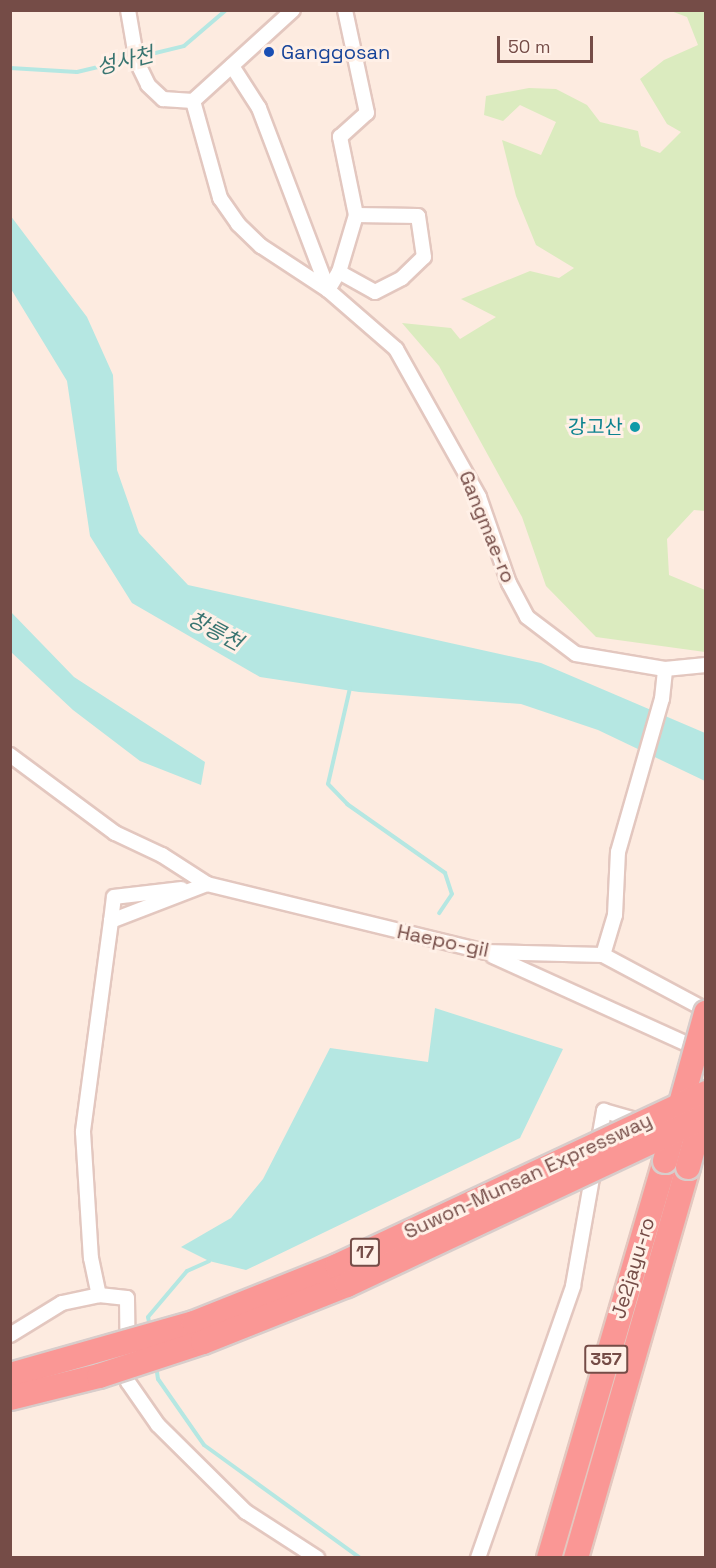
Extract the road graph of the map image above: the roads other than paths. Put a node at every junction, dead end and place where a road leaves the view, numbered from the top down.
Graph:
1 (293, 10) edge
2 (345, 10) edge
3 (129, 13) edge
4 (232, 66) junction
5 (193, 101) junction
6 (356, 215) junction
7 (339, 272) junction
8 (328, 290) junction
9 (705, 665) edge
10 (665, 669) junction
11 (10, 755) edge
12 (207, 884) junction
13 (111, 921) junction
14 (485, 952) junction
15 (603, 956) junction
16 (705, 1011) edge
17 (705, 1053) edge
18 (705, 1093) edge
19 (705, 1104) edge
20 (705, 1116) edge
21 (705, 1142) edge
22 (676, 1164) junction
23 (99, 1295) junction
24 (10, 1335) edge
25 (10, 1375) edge
26 (10, 1398) edge
27 (317, 1557) edge
28 (478, 1557) edge
29 (549, 1557) edge
30 (576, 1557) edge

1 - 4 street
2 - 6 street
3 - 5 street
4 - 5 street
4 - 8 street, Gangmae-ro
5 - 8 street, Gangmae-ro
6 - 7 street
6 - 7 street
7 - 8 street
8 - 10 street, Gangmae-ro
9 - 10 street, Gangmae-ro
10 - 15 street
11 - 12 street
12 - 13 street
12 - 13 street
12 - 14 street, Haepo-gil
13 - 23 street
14 - 15 street, Haepo-gil
14 - 17 street
15 - 16 street, Haepo-gil
16 - 22 highway, Je2jayu-ro / 357, bridge
18 - 25 highway, Suwon-Munsan Expressway / 17, bridge
19 - 22 highway, Je2jayu-ro / 357, bridge
20 - 26 highway, Suwon-Munsan Expressway / 17, bridge
21 - 28 street
22 - 29 highway, Je2jayu-ro / 357
22 - 30 highway, Je2jayu-ro / 357
23 - 24 street
23 - 27 street

